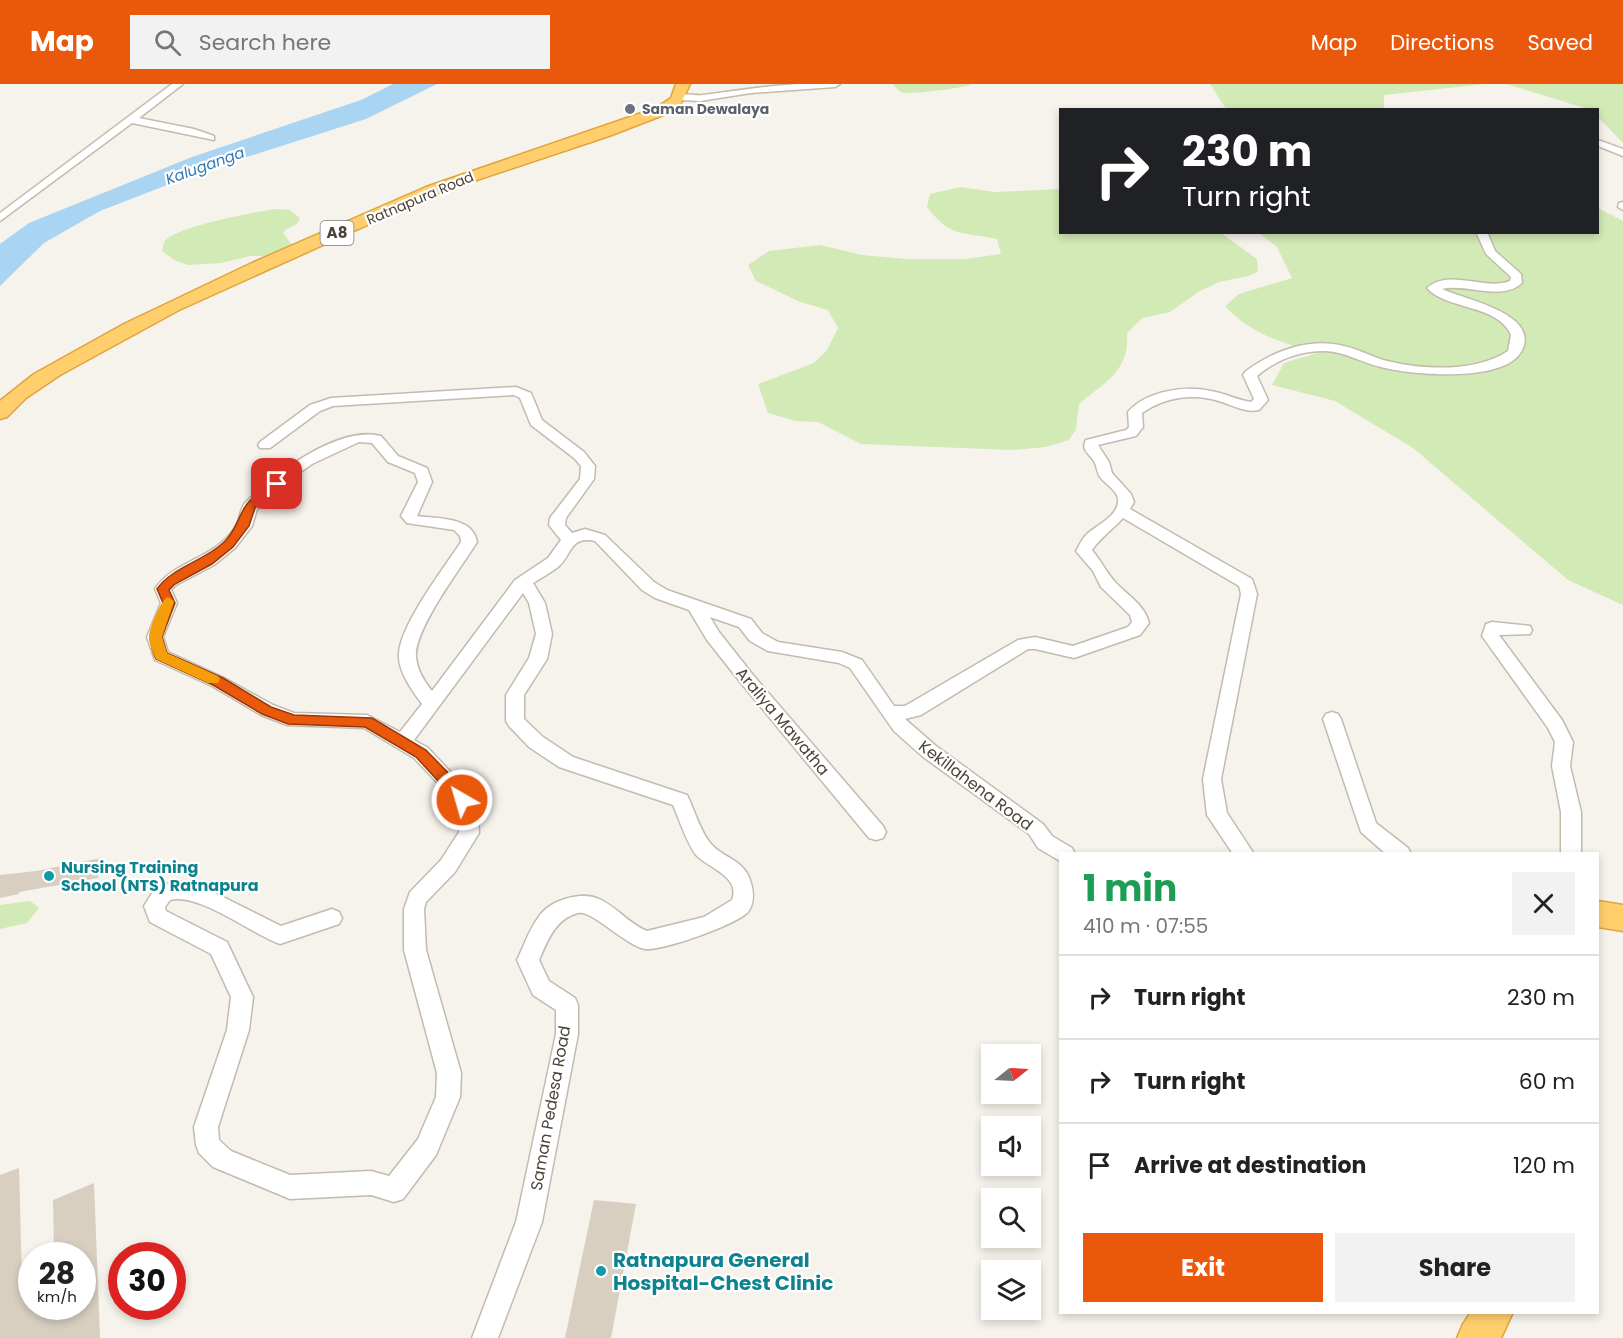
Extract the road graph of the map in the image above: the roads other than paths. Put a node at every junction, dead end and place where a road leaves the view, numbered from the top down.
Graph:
1 (178, 84) edge
2 (836, 84) edge
3 (682, 91) edge
4 (127, 120) junction
5 (212, 138) dead end
6 (1599, 143) edge
7 (1623, 153) edge
8 (0, 218) edge
9 (1482, 234) edge
10 (0, 413) edge
11 (265, 445) dead end
12 (1122, 511) junction
13 (569, 540) junction
14 (524, 582) junction
15 (696, 607) junction
16 (1524, 630) dead end
17 (432, 704) junction
18 (889, 712) junction
19 (1332, 719) dead end
20 (403, 742) junction
21 (876, 832) dead end
22 (1062, 852) edge
23 (1243, 852) edge
24 (1399, 852) edge
25 (1571, 852) edge
26 (1599, 914) edge
27 (332, 918) dead end
28 (1623, 918) edge
29 (1492, 1314) edge
30 (485, 1338) edge
31 (1477, 1338) edge

1 - 4 street
2 - 3 street
3 - 10 highway, Ratnapura Road / A8
4 - 5 street
4 - 8 street
6 - 7 street
9 - 12 street
11 - 13 street
12 - 18 street
12 - 23 street
13 - 14 street
13 - 15 street
14 - 17 street
14 - 30 street, Saman Pedesa Road
15 - 18 street
15 - 21 street, Araliya Mawatha
16 - 25 street
17 - 20 street
17 - 20 street
18 - 22 street, Kekillahena Road
19 - 24 street
20 - 27 street
26 - 28 highway
29 - 31 highway

